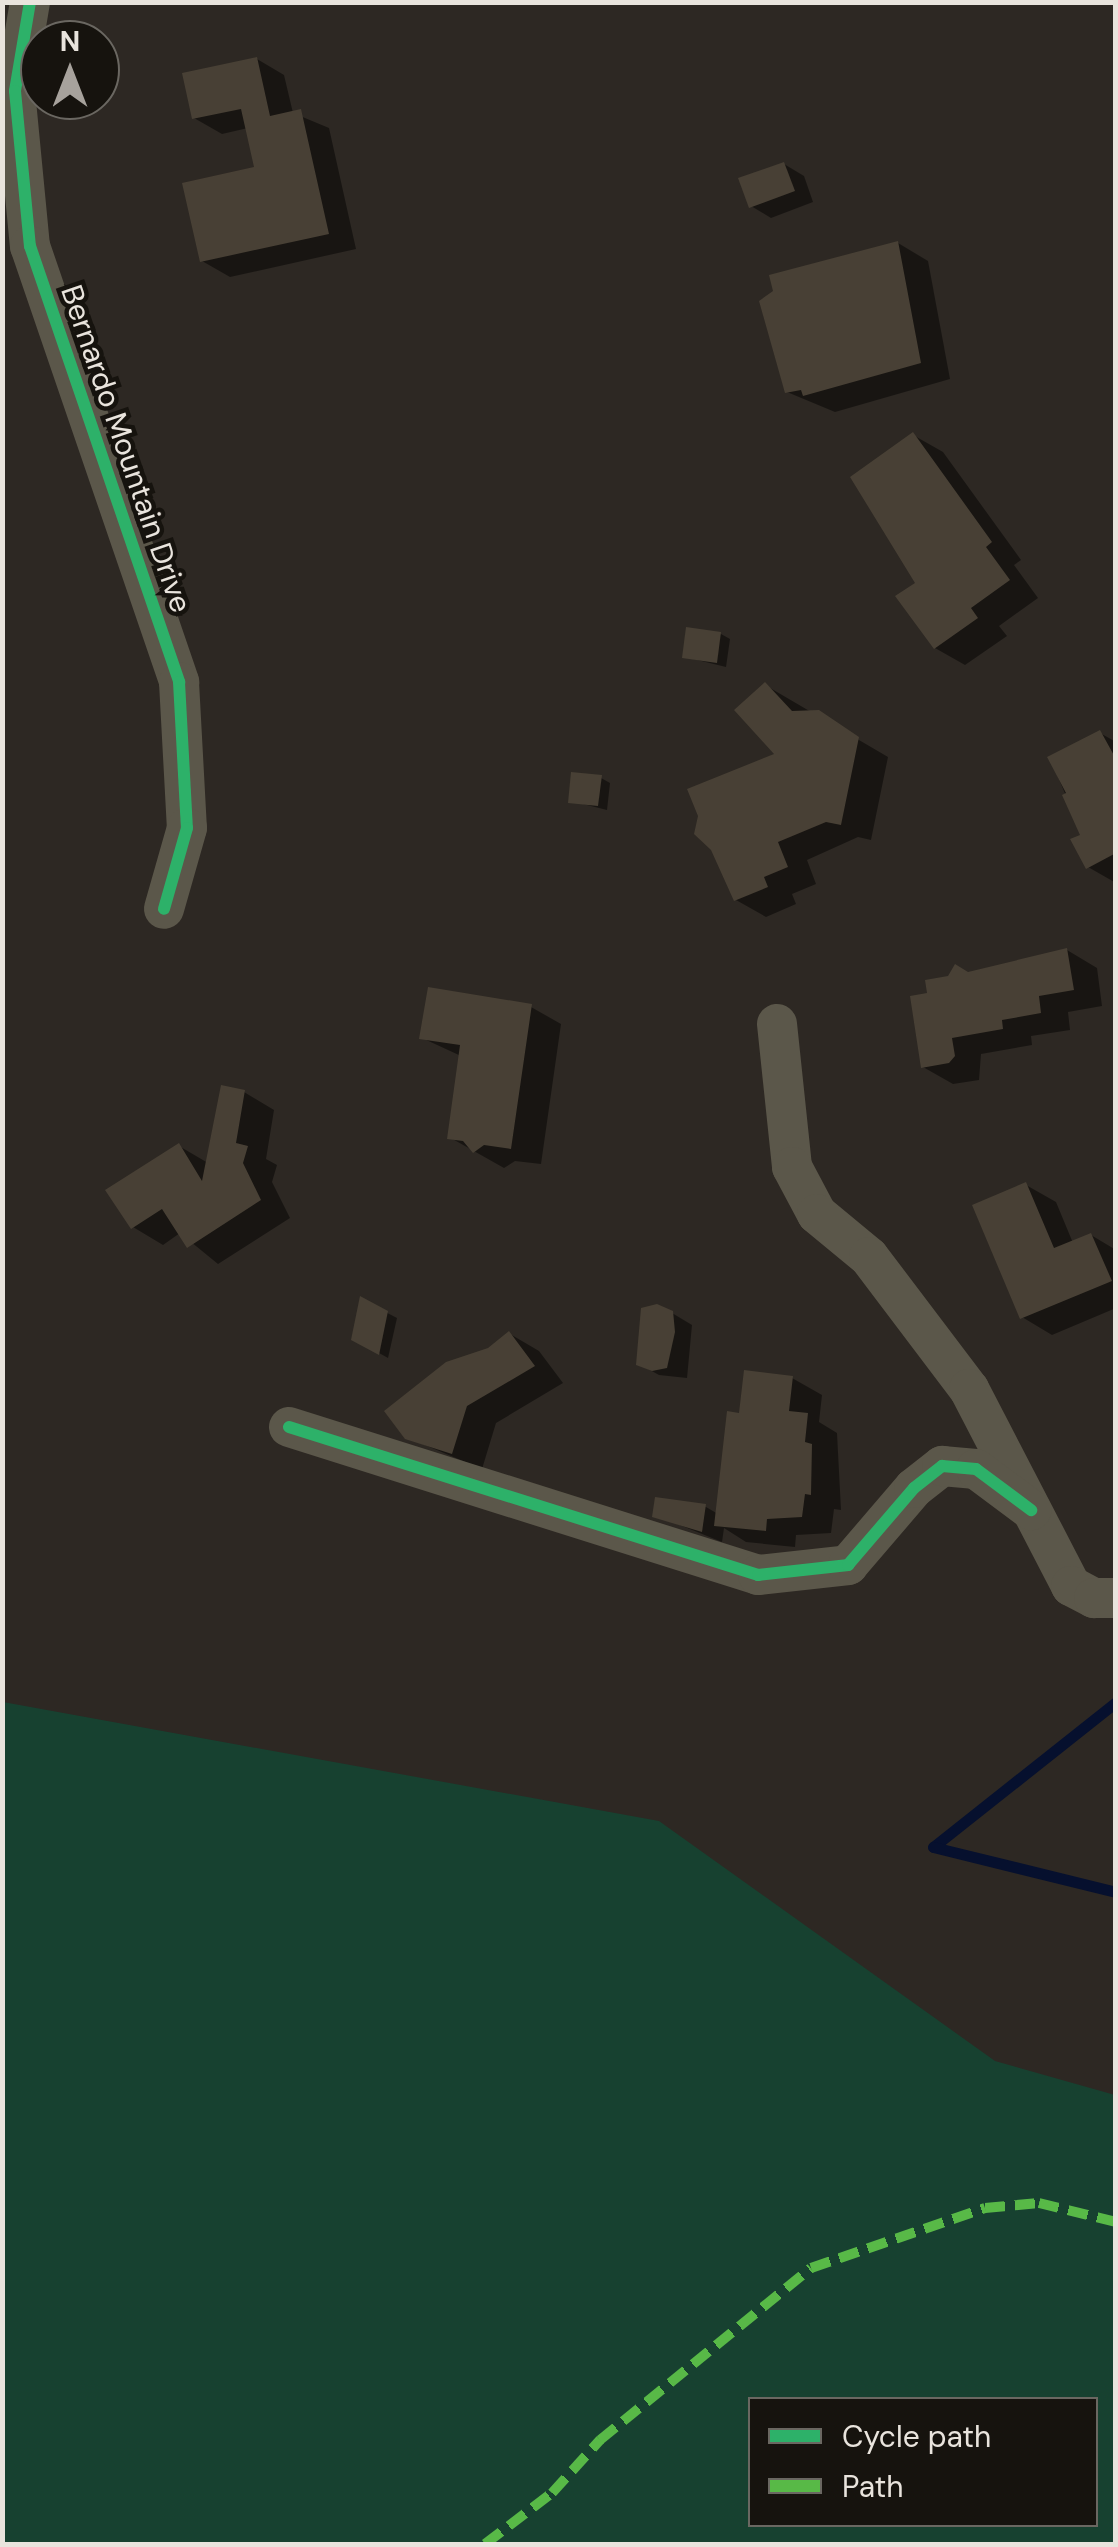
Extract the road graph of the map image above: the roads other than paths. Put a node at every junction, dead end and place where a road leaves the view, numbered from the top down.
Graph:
1 (30, 2) edge
2 (164, 909) dead end
3 (777, 1024) dead end
4 (288, 1427) dead end
5 (1032, 1510) junction
6 (1116, 1598) edge

1 - 2 street, Bernardo Mountain Drive
3 - 5 street
4 - 5 street
5 - 6 street

